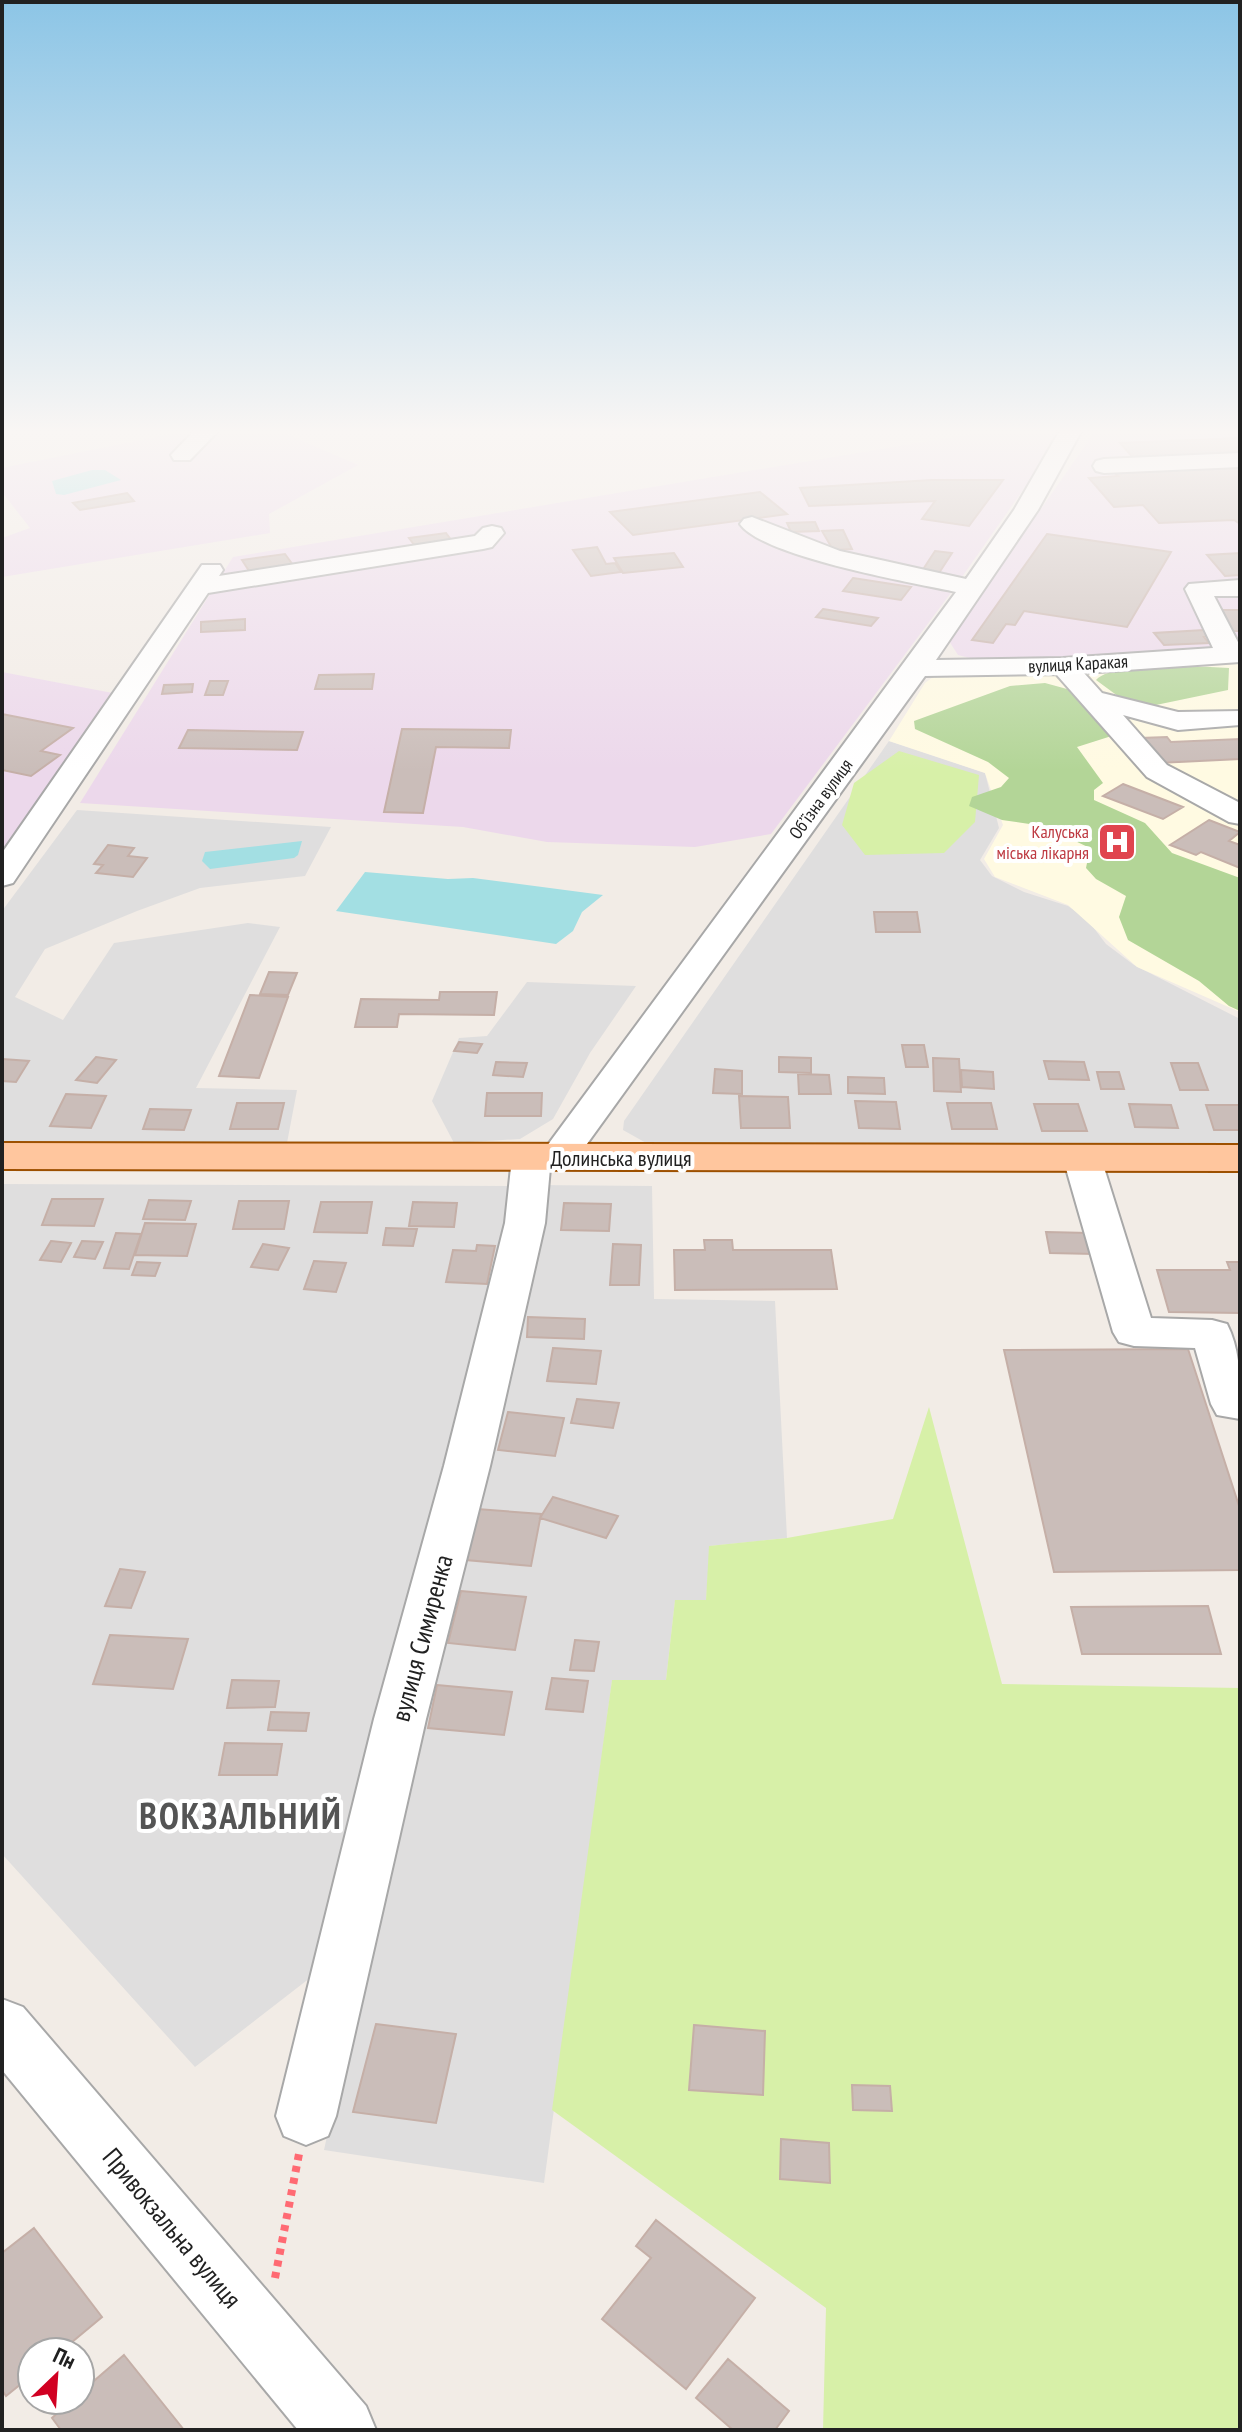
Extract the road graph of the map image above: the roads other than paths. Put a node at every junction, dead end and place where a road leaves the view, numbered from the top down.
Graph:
1 (472, 543) edge
2 (791, 543) edge
3 (1003, 543) edge
4 (972, 588) junction
5 (1240, 588) edge
6 (1235, 654) edge
7 (1063, 666) junction
8 (917, 668) junction
9 (1097, 700) junction
10 (1235, 718) dead end
11 (1240, 815) edge
12 (2, 876) edge
13 (2, 1156) edge
14 (544, 1158) junction
15 (1082, 1158) junction
16 (1240, 1158) edge
17 (1240, 1404) edge
18 (2, 2026) edge
19 (306, 2116) road end
20 (342, 2430) edge

1 - 12 street
2 - 4 street
3 - 4 street, Обʼїзна вулиця
4 - 8 street, Обʼїзна вулиця
5 - 6 street
6 - 7 street, вулиця Каракая
7 - 8 street, вулиця Каракая
7 - 9 street
8 - 14 street, Обʼїзна вулиця
9 - 10 street
9 - 11 street
13 - 14 main road, Долинська вулиця
14 - 15 main road, Долинська вулиця
14 - 19 street, вулиця Симиренка
15 - 16 main road, Долинська вулиця
15 - 17 street
18 - 20 street, Привокзальна вулиця

